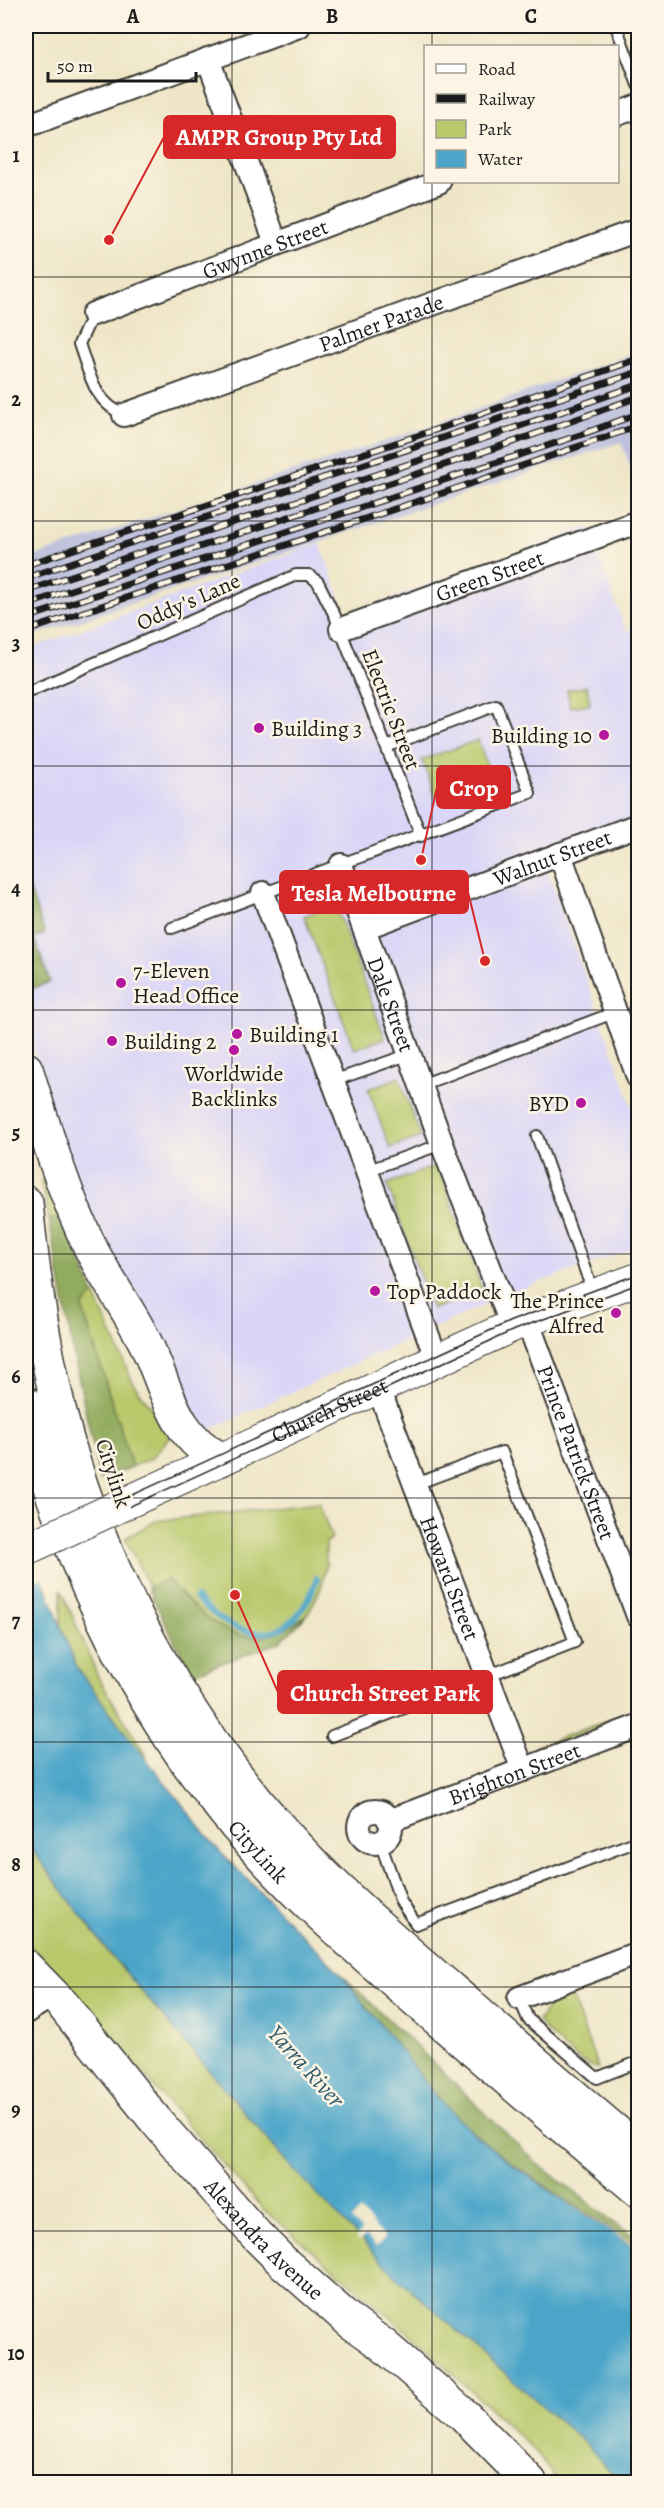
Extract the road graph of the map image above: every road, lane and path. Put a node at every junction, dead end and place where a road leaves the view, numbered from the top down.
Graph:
1 (299, 26) edge
2 (616, 26) edge
3 (208, 59) junction
4 (639, 85) edge
5 (639, 106) edge
6 (619, 114) edge
7 (26, 126) edge
8 (436, 183) edge
9 (639, 230) edge
10 (276, 243) junction
11 (93, 314) joint
12 (124, 415) joint
13 (639, 522) edge
14 (341, 629) junction
15 (26, 693) edge
16 (386, 747) junction
17 (639, 825) edge
18 (421, 836) junction
19 (560, 854) junction
20 (341, 865) junction
21 (263, 893) junction
22 (172, 928) dead end
23 (363, 928) junction
24 (616, 1012) junction
25 (410, 1054) junction
26 (26, 1069) edge
27 (639, 1077) edge
28 (333, 1081) junction
29 (421, 1085) junction
30 (537, 1136) dead end
31 (442, 1144) junction
32 (366, 1171) junction
33 (26, 1203) edge
34 (639, 1279) edge
35 (594, 1295) junction
36 (520, 1323) junction
37 (437, 1360) junction
38 (378, 1387) junction
39 (26, 1403) edge
40 (221, 1459) junction
41 (416, 1484) junction
42 (26, 1549) edge
43 (149, 1614) dead end
44 (639, 1616) edge
45 (162, 1663) junction
46 (488, 1677) junction
47 (639, 1726) edge
48 (332, 1736) dead end
49 (523, 1770) junction
50 (639, 1841) edge
51 (380, 1842) joint
52 (639, 1953) edge
53 (34, 1978) edge
54 (519, 1998) joint
55 (26, 2012) edge
56 (639, 2062) edge
57 (639, 2150) edge
58 (639, 2190) edge
59 (530, 2482) edge

1 - 3 street
2 - 4 lane
3 - 7 street
3 - 10 street
5 - 6 street
8 - 10 street, Gwynne Street
9 - 12 street, Palmer Parade
10 - 11 street, Gwynne Street
11 - 12 lane
13 - 14 street, Green Street
14 - 15 lane, Oddy's Lane
14 - 16 lane, Electric Street
16 - 18 lane, Electric Street
16 - 18 lane
17 - 19 street, Walnut Street
18 - 20 lane
19 - 23 street, Walnut Street
19 - 24 street
20 - 21 lane
20 - 23 street, Dale Street
21 - 22 lane
21 - 28 street
23 - 25 street, Dale Street
24 - 27 street
24 - 29 lane
25 - 28 lane
25 - 29 street, Dale Street
26 - 40 main road
28 - 32 street
29 - 31 street, Dale Street
30 - 35 lane
31 - 32 lane
31 - 36 street, Dale Street
32 - 37 street
33 - 45 main road
34 - 35 main road, Church Street
35 - 36 main road, Church Street
36 - 37 main road, Church Street
36 - 44 street, Prince Patrick Street
37 - 38 main road, Church Street
38 - 40 main road, Church Street
38 - 41 street, Howard Street
39 - 58 main road, CityLink
40 - 42 main road, Church Street, bridge
41 - 46 street, Howard Street
41 - 46 lane
43 - 45 lane
45 - 57 main road
46 - 48 lane
46 - 49 street, Howard Street
47 - 49 street, Brighton Street
49 - 51 street, Brighton Street
50 - 51 lane
52 - 54 street
53 - 55 street
53 - 59 main road, Alexandra Avenue
54 - 56 lane

